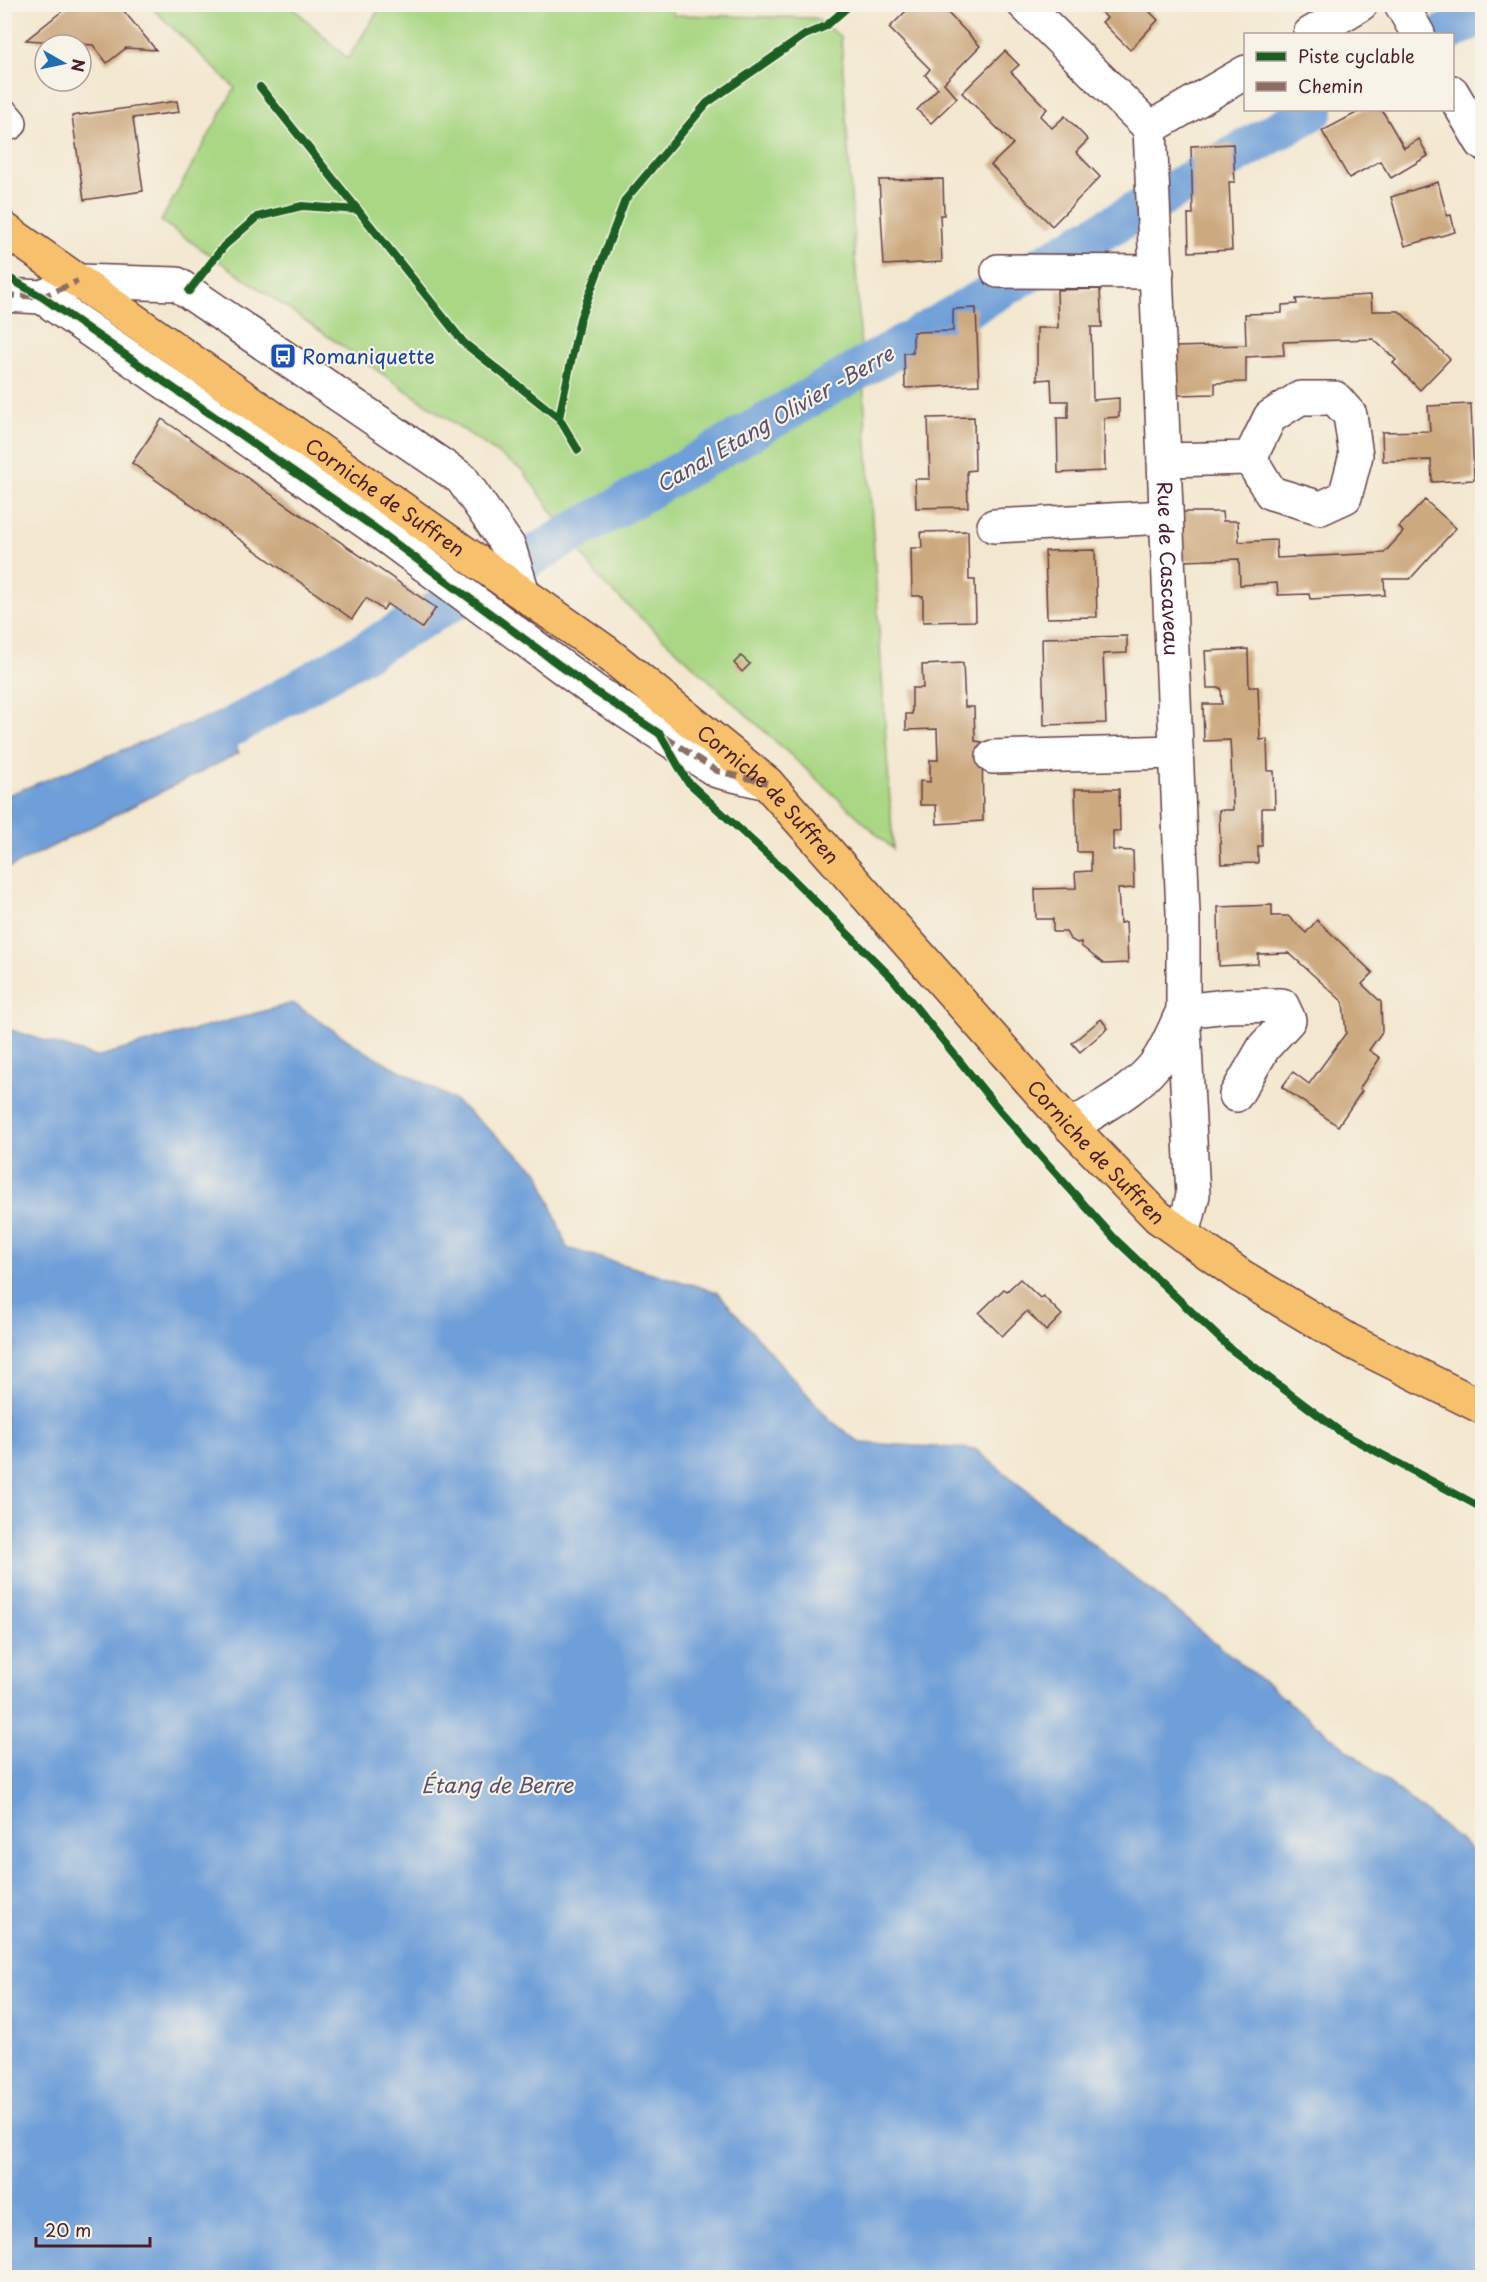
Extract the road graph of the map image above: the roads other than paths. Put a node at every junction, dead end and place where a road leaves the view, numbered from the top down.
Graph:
1 (1024, 4) edge
2 (1361, 4) edge
3 (1401, 4) edge
4 (1312, 33) edge
5 (1418, 33) edge
6 (1244, 73) edge
7 (1454, 95) edge
8 (1150, 128) junction
9 (1482, 143) edge
10 (4, 229) edge
11 (998, 271) dead end
12 (1156, 272) junction
13 (78, 281) junction
14 (4, 295) edge
15 (42, 297) junction
16 (1250, 458) dead end
17 (1164, 459) junction
18 (1166, 517) junction
19 (994, 526) dead end
20 (523, 593) junction
21 (1176, 752) junction
22 (993, 756) dead end
23 (767, 783) junction
24 (1183, 1011) junction
25 (1236, 1095) dead end
26 (1071, 1127) junction
27 (1183, 1235) junction
28 (1482, 1407) edge

1 - 8 street
2 - 4 street
3 - 5 street
6 - 8 street
7 - 9 street
8 - 12 street, Rue de Cascaveau
10 - 13 main road, Corniche de Suffren
11 - 12 street
12 - 17 street, Rue de Cascaveau
13 - 15 street
13 - 20 main road, Corniche de Suffren
13 - 20 street
14 - 15 street
15 - 23 street
16 - 17 street
17 - 18 street, Rue de Cascaveau
18 - 19 street
18 - 21 street, Rue de Cascaveau
20 - 23 main road, Corniche de Suffren
21 - 22 street
21 - 24 street, Rue de Cascaveau
23 - 26 main road, Corniche de Suffren
24 - 25 street
24 - 26 street, Rue de Cascaveau
24 - 27 street, Rue de Cascaveau
26 - 27 main road, Corniche de Suffren
27 - 28 main road, Corniche de Suffren

